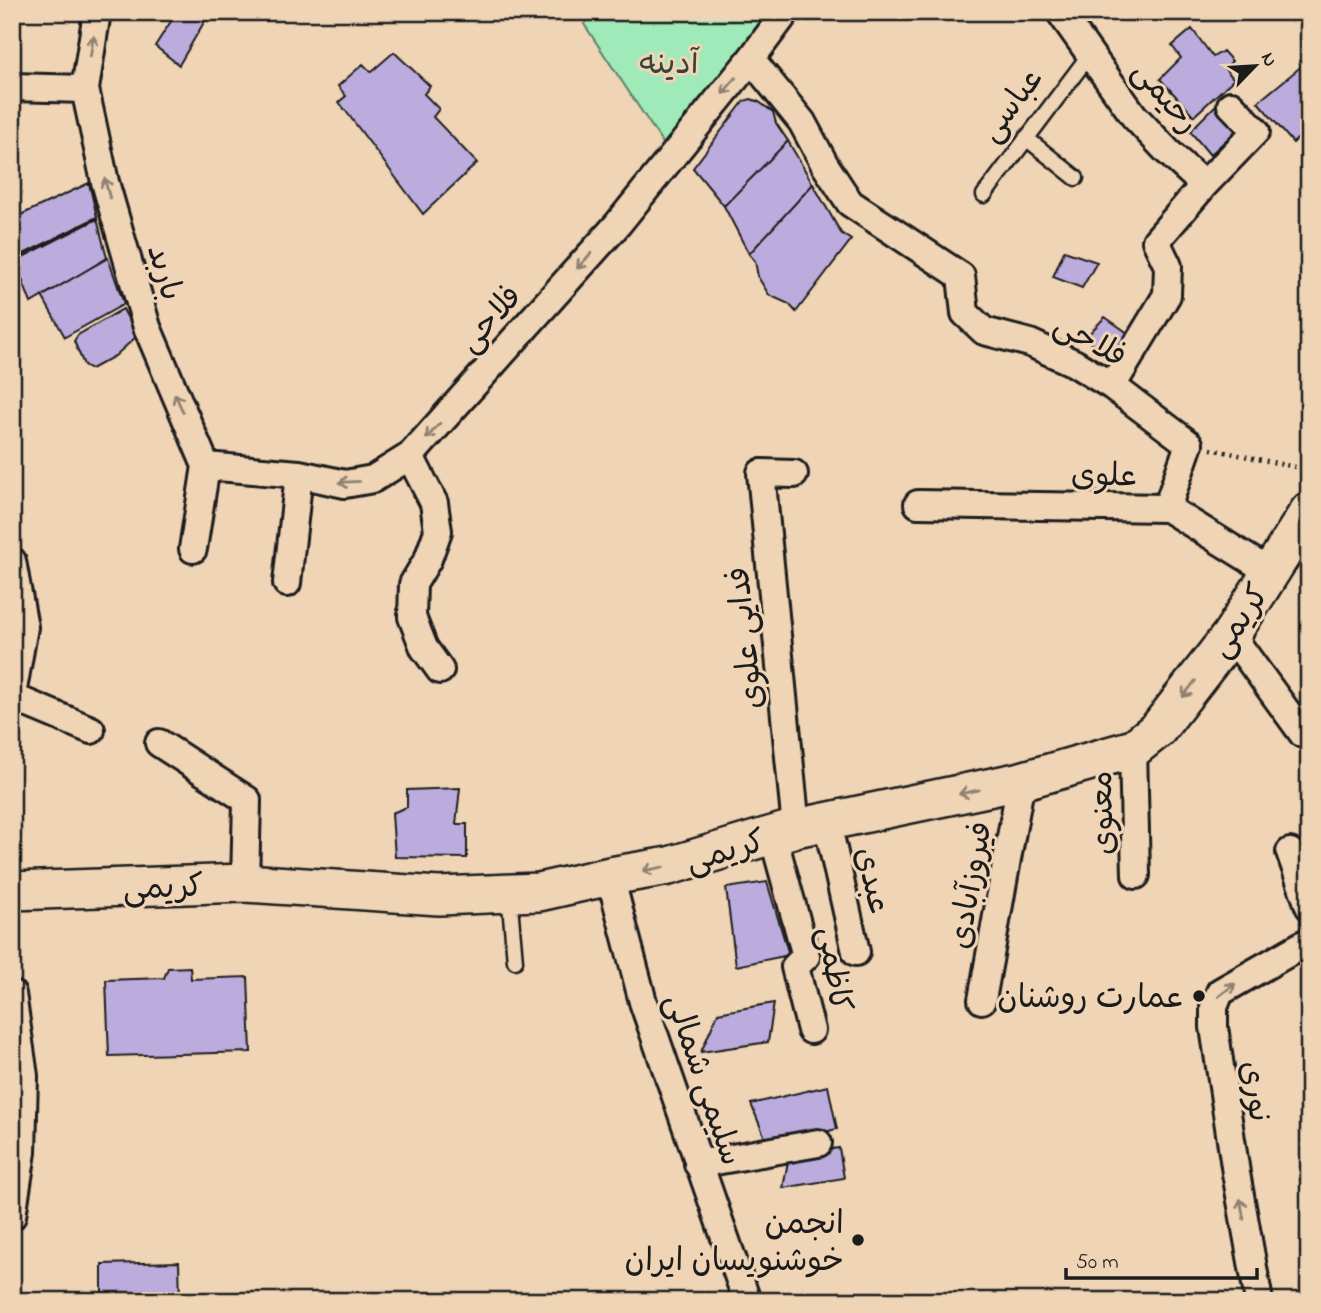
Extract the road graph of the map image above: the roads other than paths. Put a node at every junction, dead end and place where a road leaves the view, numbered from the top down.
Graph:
1 (97, 12) edge
2 (786, 12) edge
3 (1060, 12) edge
4 (1090, 54) junction
5 (751, 59) junction
6 (12, 86) edge
7 (85, 89) junction
8 (1231, 105) dead end
9 (1026, 138) junction
10 (1076, 178) dead end
11 (1204, 185) junction
12 (984, 195) dead end
13 (1112, 386) junction
14 (410, 456) junction
15 (206, 466) junction
16 (299, 474) junction
17 (794, 474) dead end
18 (918, 504) dead end
19 (1167, 508) junction
20 (1309, 511) edge
21 (193, 549) dead end
22 (12, 561) edge
23 (1270, 572) junction
24 (287, 583) dead end
25 (1231, 635) junction
26 (439, 670) dead end
27 (12, 696) edge
28 (90, 730) dead end
29 (1303, 734) dead end
30 (159, 743) dead end
31 (1133, 749) junction
32 (1021, 781) junction
33 (799, 829) junction
34 (1290, 852) dead end
35 (1136, 875) dead end
36 (610, 876) junction
37 (246, 883) junction
38 (12, 891) edge
39 (509, 893) junction
40 (1309, 906) edge
41 (1309, 941) edge
42 (856, 952) dead end
43 (515, 961) dead end
44 (12, 994) edge
45 (982, 1000) dead end
46 (811, 1030) dead end
47 (818, 1143) dead end
48 (698, 1164) junction
49 (12, 1216) edge
50 (747, 1301) edge
51 (1259, 1301) edge

7 -> 1 street
2 - 5 street, فلاحی
3 - 4 street, رحیمی
4 - 9 lane, عباسی
4 - 11 street, رحیمی
5 - 13 street, فلاحی
5 -> 14 street, فلاحی
6 - 7 street
15 -> 7 street, باربد
8 - 11 street, رحیمی
9 - 10 lane
9 - 12 lane, عباسی
11 - 13 street, رحیمی
13 - 19 street, فلاحی
14 -> 16 street, فلاحی
14 - 26 street
15 - 16 street, فلاحی
15 - 21 street
16 - 24 street
17 - 33 street, فدایی علوی
18 - 19 street, علوی
19 - 23 street, علوی
20 - 23 main road, کریمی
22 - 27 street
23 - 25 main road, کریمی
25 - 29 street
25 -> 31 main road, کریمی
27 - 28 street
30 - 37 street
31 - 32 main road, کریمی
31 - 35 street, معنوی
32 -> 33 main road, کریمی
32 - 45 street, فیروزآبادی
33 -> 36 main road, کریمی
33 - 42 street, عبدی
33 - 46 street, کاظمی
34 - 40 street
36 - 39 main road, کریمی
36 - 48 street, سلیمی شمالی
37 - 38 main road, کریمی
37 - 39 main road, کریمی
39 - 43 lane
51 -> 41 street, نوری
44 - 49 street
47 - 48 street
48 - 50 street, سلیمی شمالی

